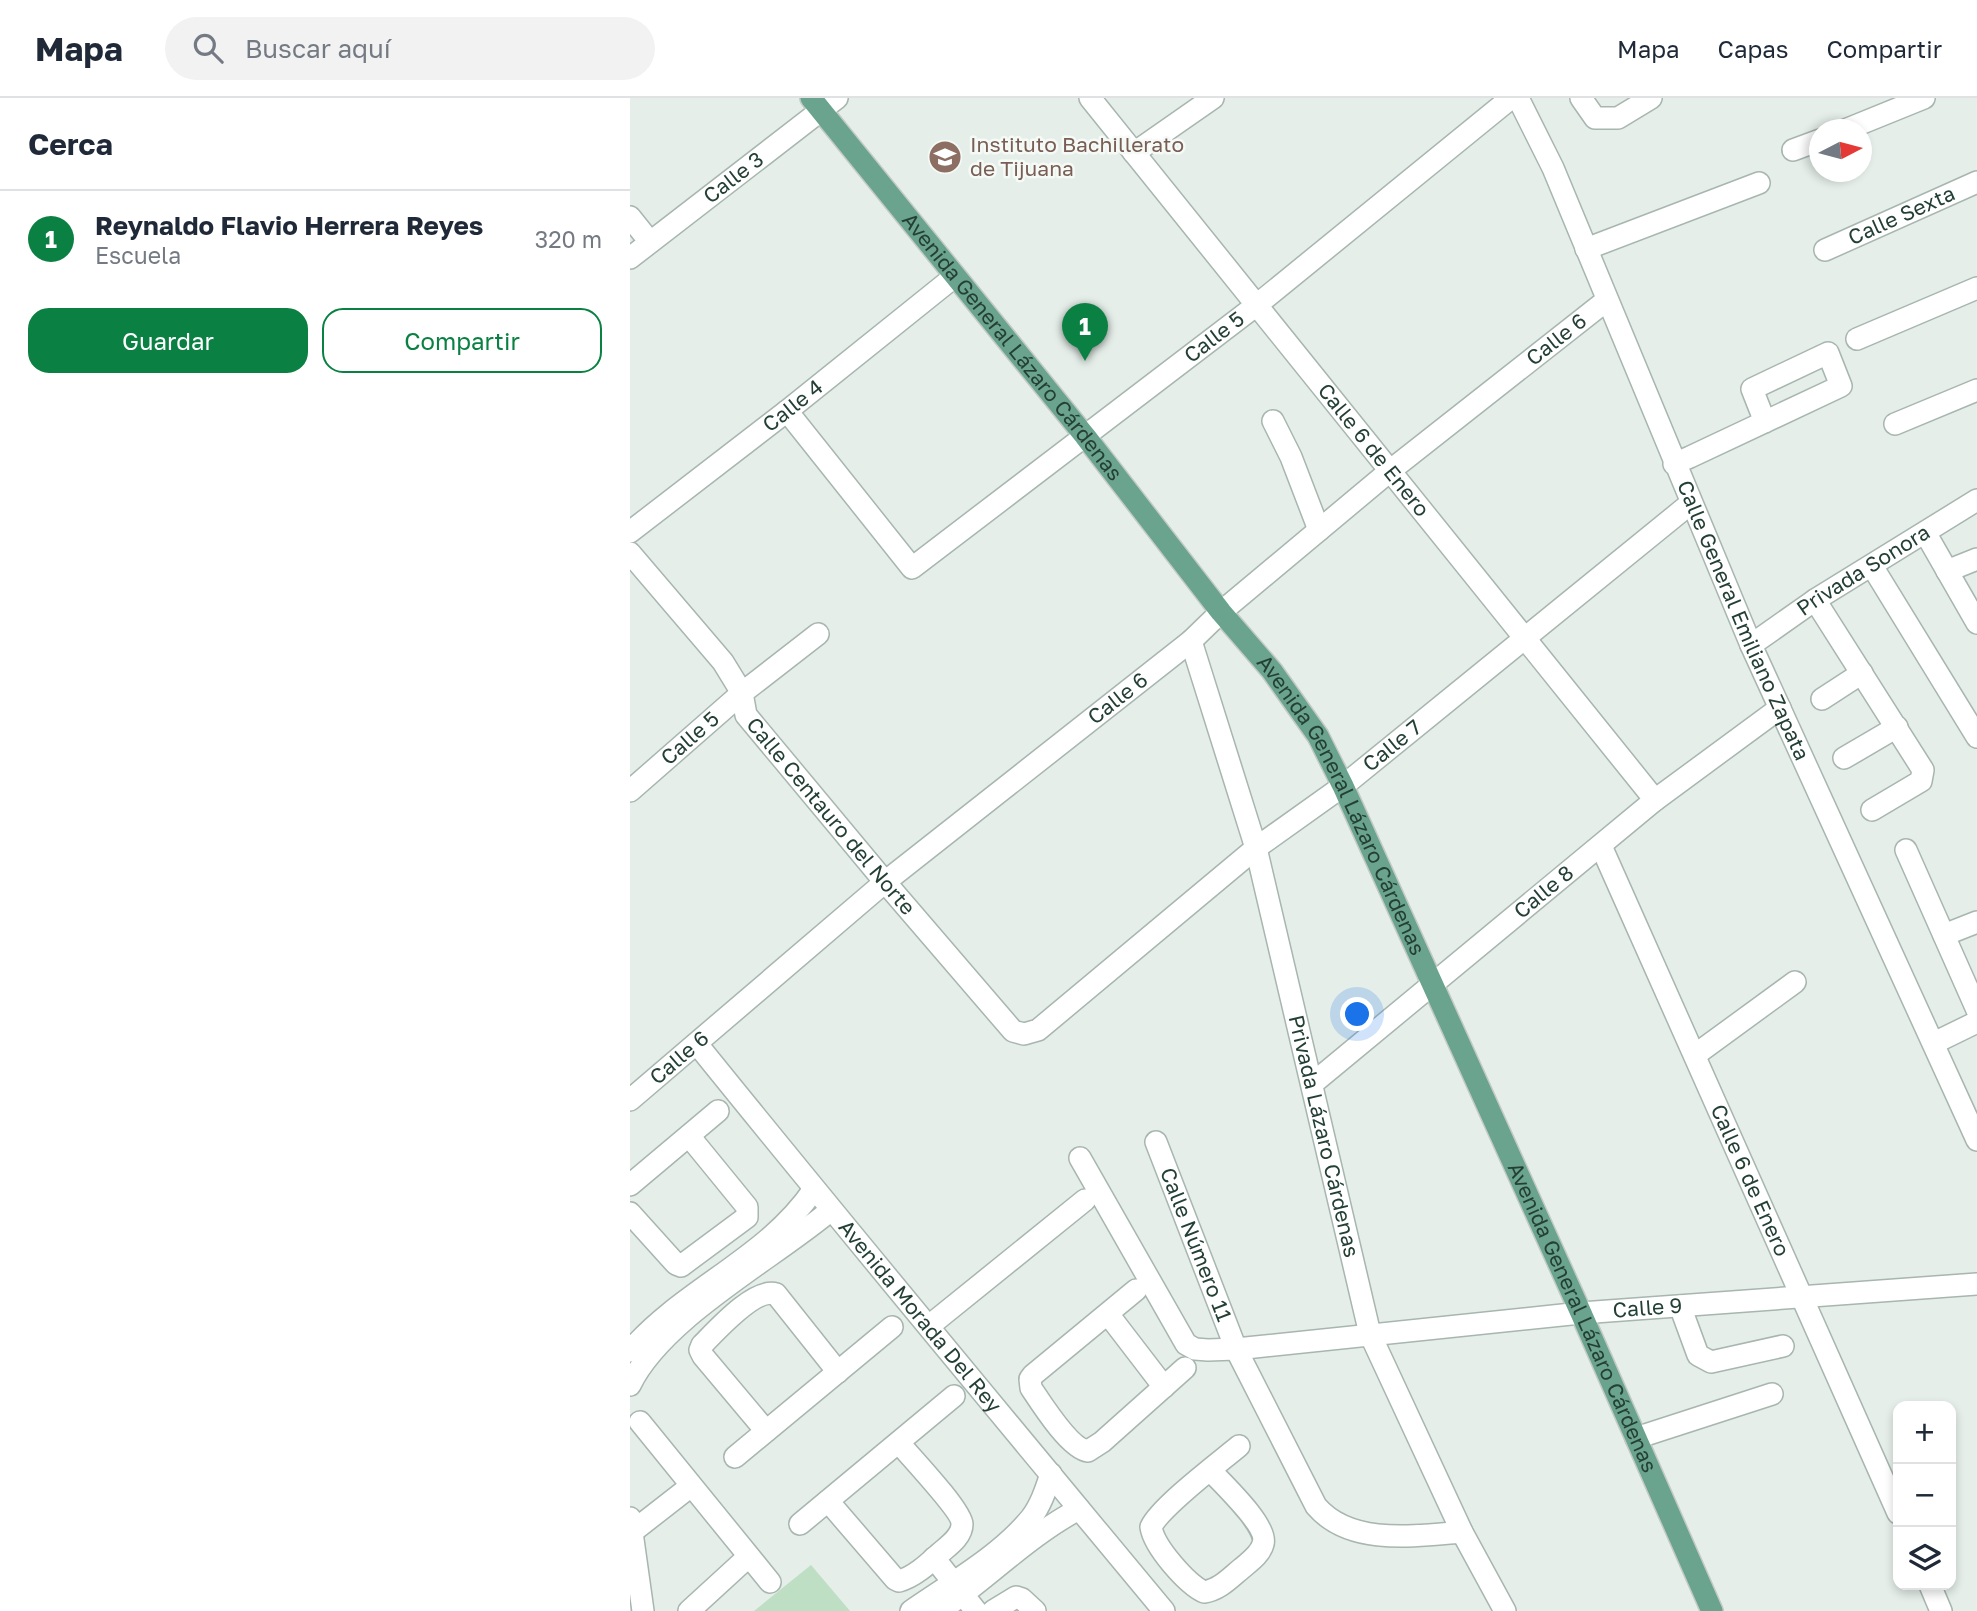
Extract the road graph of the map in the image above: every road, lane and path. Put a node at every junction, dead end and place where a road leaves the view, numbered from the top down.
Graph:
1 (1090, 98) edge
2 (1213, 98) edge
3 (1511, 98) edge
4 (1518, 98) edge
5 (1581, 98) edge
6 (1651, 98) edge
7 (1924, 98) edge
8 (823, 102) edge
9 (1872, 119) edge
10 (1809, 144) edge
11 (1793, 150) dead end
12 (1134, 153) junction
13 (1977, 182) edge
14 (1759, 183) dead end
15 (630, 217) edge
16 (650, 242) junction
17 (1586, 249) junction
18 (1825, 250) dead end
19 (630, 258) edge
20 (954, 277) junction
21 (1977, 288) edge
22 (1607, 300) junction
23 (1258, 304) junction
24 (1857, 339) dead end
25 (1977, 390) edge
26 (787, 411) junction
27 (1273, 421) dead end
28 (1765, 422) dead end
29 (1895, 424) dead end
30 (1085, 436) junction
31 (1674, 464) junction
32 (1391, 470) junction
33 (1977, 500) edge
34 (1691, 503) junction
35 (1319, 530) junction
36 (630, 531) edge
37 (1926, 534) junction
38 (630, 553) edge
39 (1977, 559) edge
40 (1872, 566) junction
41 (1947, 571) junction
42 (1815, 600) junction
43 (1221, 612) junction
44 (1977, 623) edge
45 (818, 634) dead end
46 (1526, 638) junction
47 (1191, 641) junction
48 (1751, 645) junction
49 (1862, 673) junction
50 (743, 693) junction
51 (1822, 699) dead end
52 (1780, 708) junction
53 (1897, 727) junction
54 (1977, 737) edge
55 (1844, 758) dead end
56 (1343, 786) junction
57 (630, 791) edge
58 (1656, 800) junction
59 (1872, 810) dead end
60 (1601, 846) junction
61 (1256, 848) junction
62 (1906, 850) dead end
63 (885, 882) junction
64 (1977, 922) edge
65 (1944, 935) junction
66 (1795, 982) dead end
67 (1432, 986) junction
68 (1977, 1010) edge
69 (1977, 1022) edge
70 (1024, 1034) joint
71 (1934, 1043) junction
72 (697, 1044) junction
73 (1695, 1055) junction
74 (1312, 1084) junction
75 (630, 1100) edge
76 (718, 1111) dead end
77 (689, 1136) junction
78 (1977, 1140) edge
79 (1156, 1142) dead end
80 (1080, 1158) dead end
81 (630, 1185) edge
82 (814, 1189) junction
83 (1085, 1200) dead end
84 (831, 1210) junction
85 (630, 1213) edge
86 (715, 1243) junction
87 (738, 1271) junction
88 (1977, 1284) edge
89 (1136, 1290) dead end
90 (716, 1295) junction
91 (1803, 1297) junction
92 (1680, 1306) junction
93 (734, 1313) junction
94 (1581, 1313) junction
95 (1108, 1314) junction
96 (929, 1325) junction
97 (892, 1327) dead end
98 (1370, 1334) junction
99 (1783, 1346) dead end
100 (1236, 1349) junction
101 (634, 1356) edge
102 (1185, 1368) dead end
103 (838, 1372) junction
104 (630, 1385) edge
105 (1164, 1387) junction
106 (1772, 1394) dead end
107 (954, 1396) dead end
108 (1054, 1420) junction
109 (640, 1422) dead end
110 (766, 1431) junction
111 (1636, 1438) junction
112 (899, 1443) junction
113 (1026, 1443) junction
114 (1239, 1446) dead end
115 (735, 1457) dead end
116 (1210, 1470) junction
117 (1051, 1474) junction
118 (691, 1486) junction
119 (828, 1501) junction
120 (1893, 1502) edge
121 (1079, 1509) junction
122 (800, 1524) dead end
123 (631, 1525) edge
124 (1462, 1532) junction
125 (748, 1557) junction
126 (934, 1558) junction
127 (1174, 1565) junction
128 (770, 1582) dead end
129 (1145, 1588) junction
130 (1932, 1590) edge
131 (965, 1596) edge
132 (643, 1611) edge
133 (689, 1611) edge
134 (911, 1611) edge
135 (940, 1611) edge
136 (993, 1611) edge
137 (1035, 1611) edge
138 (1164, 1611) edge
139 (1505, 1611) edge
140 (1712, 1611) edge
141 (1941, 1611) edge

1 - 12 street, Calle 6 de Enero
2 - 12 street
3 - 23 street, Calle 5
4 - 17 street, Calle General Emiliano Zapata
5 - 6 street
7 - 9 street
8 - 16 street, Calle 3
8 - 20 main road, Avenida General Lázaro Cárdenas
10 - 11 street
12 - 23 street, Calle 6 de Enero
13 - 18 street, Calle Sexta
14 - 17 street
15 - 16 street
16 - 19 street, Calle 3
17 - 22 street, Calle General Emiliano Zapata
20 - 26 street, Calle 4
20 - 30 main road, Avenida General Lázaro Cárdenas
21 - 24 street
22 - 31 street, Calle General Emiliano Zapata
22 - 32 street, Calle 6
23 - 30 street, Calle 5
23 - 32 street, Calle 6 de Enero
25 - 29 street
26 - 30 street, Calle 5
26 - 36 street, Calle 4
27 - 35 street
28 - 31 street
30 - 43 main road, Avenida General Lázaro Cárdenas
31 - 34 street, Calle General Emiliano Zapata
32 - 35 street, Calle 6
32 - 46 street, Calle 6 de Enero
33 - 37 street, Privada Sonora
34 - 46 street, Calle 7
34 - 48 street, Calle General Emiliano Zapata
35 - 43 street, Calle 6
37 - 40 street, Privada Sonora
37 - 41 street
38 - 50 street, Calle Centauro del Norte
39 - 41 street
40 - 42 street, Privada Sonora
40 - 54 street
41 - 44 street
42 - 48 street, Privada Sonora
42 - 49 street
43 - 47 street, Calle 6
43 - 56 main road, Avenida General Lázaro Cárdenas
45 - 50 street, Calle 5
46 - 56 street, Calle 7
46 - 58 street, Calle 6 de Enero
47 - 61 street, Privada Lázaro Cárdenas
47 - 63 street, Calle 6
48 - 52 street, Calle General Emiliano Zapata
49 - 51 street
49 - 53 street
50 - 57 street, Calle 5
50 - 63 street, Calle Centauro del Norte
52 - 58 street, Calle 8
52 - 71 street, Calle General Emiliano Zapata
53 - 55 street
53 - 59 street
56 - 61 street, Calle 7
56 - 67 main road, Avenida General Lázaro Cárdenas
58 - 60 street, Calle 8
60 - 67 street, Calle 8
60 - 73 street, Calle 6 de Enero
61 - 70 street, Calle 7
61 - 74 street, Privada Lázaro Cárdenas
62 - 65 street
63 - 70 street, Calle Centauro del Norte
63 - 72 street, Calle 6
64 - 65 street
65 - 68 street
66 - 73 street
67 - 74 street, Calle 8
67 - 94 main road, Avenida General Lázaro Cárdenas
69 - 71 street
71 - 78 street, Calle General Emiliano Zapata
72 - 75 street, Calle 6
72 - 82 street, Avenida Morada Del Rey
73 - 91 street, Calle 6 de Enero
74 - 98 street, Privada Lázaro Cárdenas
76 - 77 street
77 - 81 street
77 - 86 street
79 - 100 street, Calle Número 11
80 - 100 street
82 - 84 street, Avenida Morada Del Rey
82 - 87 street
83 - 96 street
84 - 87 street
84 - 96 street, Avenida Morada Del Rey
85 - 86 street
86 - 87 street
87 - 90 street
87 - 101 street
88 - 91 street, Calle 9
89 - 95 street
90 - 93 street
90 - 101 street
91 - 92 street, Calle 9
91 - 120 street, Calle 6 de Enero
92 - 94 street, Calle 9
92 - 99 street
93 - 103 street
93 - 110 street
94 - 98 street, Calle 9
94 - 111 main road, Avenida General Lázaro Cárdenas
95 - 105 street
95 - 108 street
96 - 113 street, Avenida Morada Del Rey
97 - 103 street
98 - 100 street, Calle 9
98 - 124 street, Privada Lázaro Cárdenas
100 - 124 street, Calle Número 11
101 - 104 street
102 - 105 street
103 - 110 street
105 - 108 street
106 - 111 street
107 - 112 street
108 - 113 street
109 - 118 street
110 - 115 street
111 - 140 main road, Avenida General Lázaro Cárdenas
112 - 119 street
112 - 126 street
113 - 117 street, Avenida Morada Del Rey
114 - 116 street
116 - 127 street
116 - 127 street
117 - 121 street, Avenida Morada Del Rey
117 - 131 street
118 - 123 street
118 - 125 street
119 - 122 street
119 - 126 street
121 - 129 street, Avenida Morada Del Rey
121 - 131 street
123 - 132 street
124 - 139 street, Privada Lázaro Cárdenas
125 - 128 street
125 - 133 street
126 - 131 street
127 - 129 street
129 - 138 street, Avenida Morada Del Rey
130 - 141 street
131 - 134 street
131 - 135 street
136 - 137 street

